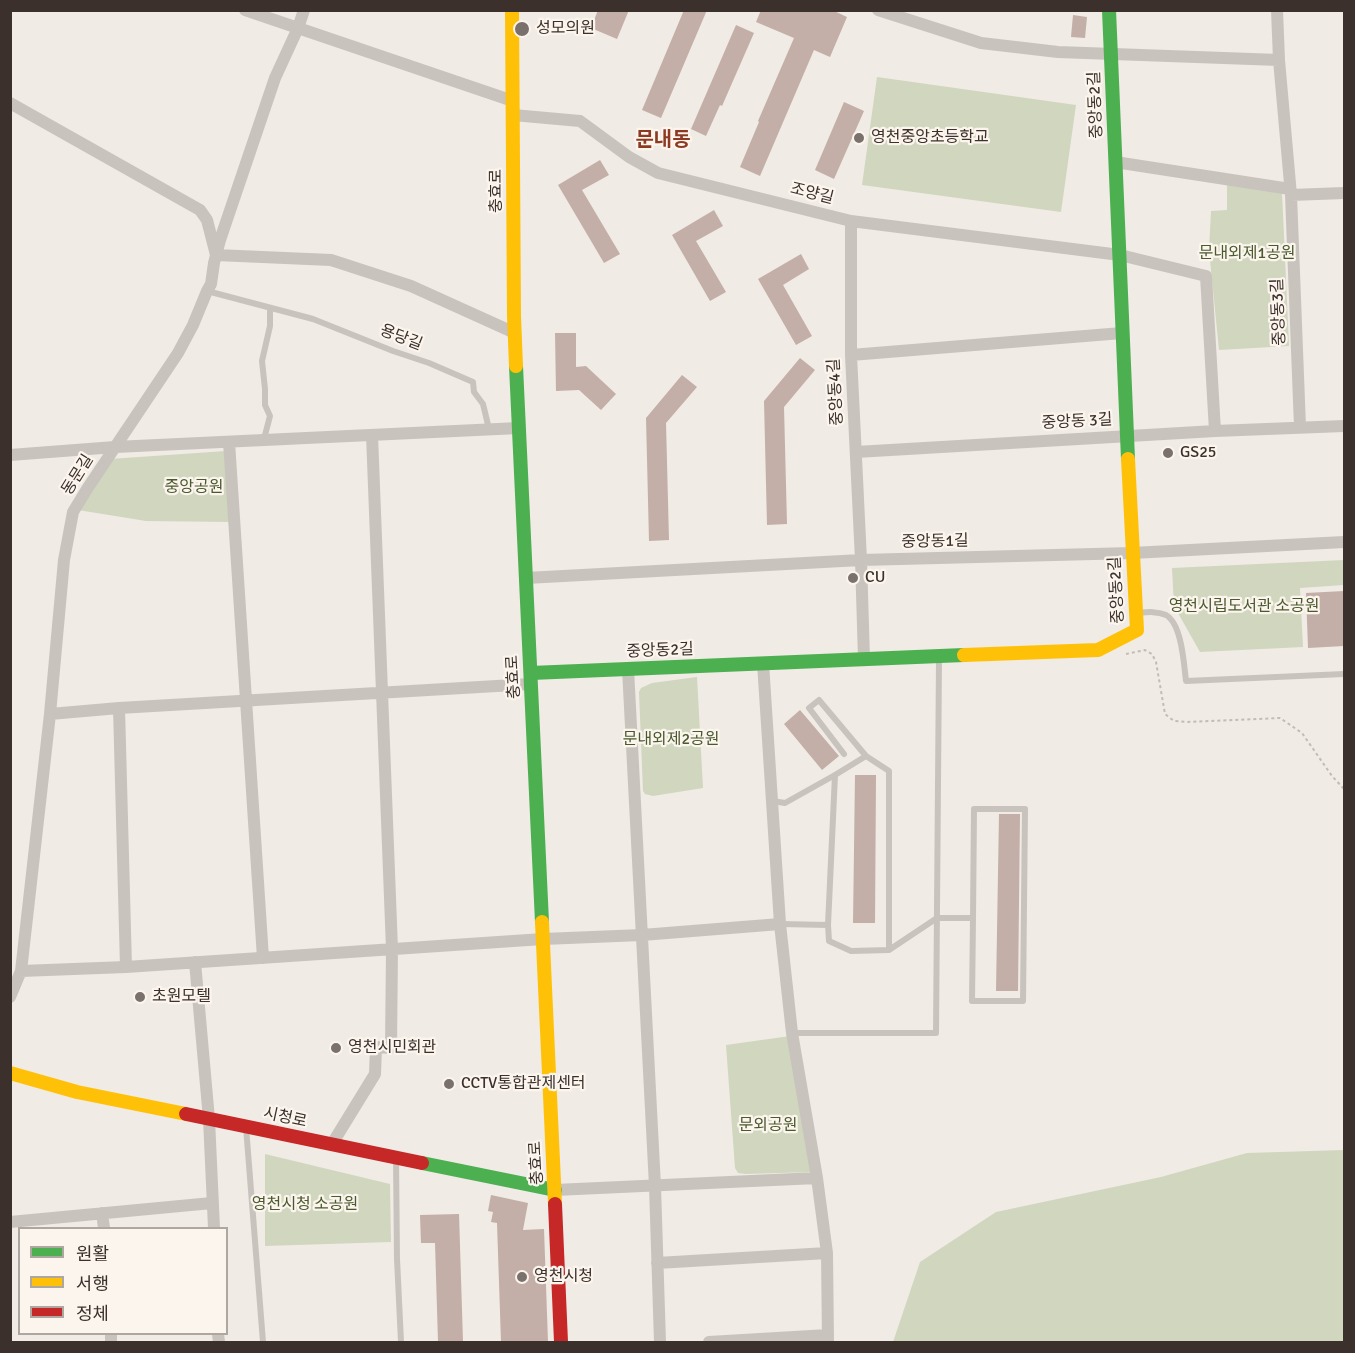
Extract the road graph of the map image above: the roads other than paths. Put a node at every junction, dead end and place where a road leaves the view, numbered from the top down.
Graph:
1 (245, 10) edge
2 (304, 10) edge
3 (512, 10) edge
4 (878, 10) edge
5 (1109, 10) edge
6 (1277, 10) edge
7 (298, 28) junction
8 (1111, 54) junction
9 (1279, 60) junction
10 (10, 104) edge
11 (513, 108) junction
12 (1115, 162) junction
13 (1290, 192) junction
14 (1344, 193) edge
15 (851, 221) junction
16 (216, 255) junction
17 (1120, 255) junction
18 (207, 291) junction
19 (270, 308) junction
20 (515, 333) junction
21 (1122, 333) junction
22 (850, 355) junction
23 (1344, 426) edge
24 (1300, 427) junction
25 (519, 428) junction
26 (489, 429) junction
27 (1215, 431) junction
28 (372, 435) junction
29 (1127, 436) junction
30 (264, 440) junction
31 (229, 442) junction
32 (115, 447) junction
33 (856, 452) junction
34 (10, 455) edge
35 (1344, 542) edge
36 (1132, 553) junction
37 (861, 560) junction
38 (526, 578) junction
39 (1136, 613) junction
40 (939, 656) junction
41 (864, 659) junction
42 (763, 663) junction
43 (628, 669) junction
44 (1344, 674) edge
45 (531, 679) junction
46 (382, 693) junction
47 (247, 700) junction
48 (119, 708) junction
49 (50, 714) junction
50 (844, 754) dead end
51 (866, 756) junction
52 (835, 775) junction
53 (772, 801) junction
54 (937, 918) junction
55 (973, 918) junction
56 (780, 924) junction
57 (828, 925) junction
58 (642, 935) junction
59 (543, 939) junction
60 (392, 949) junction
61 (889, 950) junction
62 (263, 958) junction
63 (195, 962) junction
64 (126, 967) junction
65 (21, 971) junction
66 (10, 997) edge
67 (792, 1033) junction
68 (10, 1073) edge
69 (209, 1119) junction
70 (246, 1126) junction
71 (332, 1144) junction
72 (396, 1157) junction
73 (818, 1178) junction
74 (655, 1186) junction
75 (555, 1190) junction
76 (212, 1203) junction
77 (102, 1213) junction
78 (10, 1222) edge
79 (104, 1227) edge
80 (214, 1227) edge
81 (828, 1253) junction
82 (657, 1263) junction
83 (828, 1339) edge
84 (263, 1342) edge
85 (401, 1342) edge
86 (561, 1342) edge
87 (660, 1342) edge
88 (709, 1342) edge

1 - 7 street, 조양길
2 - 7 street, 동문길
3 - 11 street, 충효로
4 - 8 street
5 - 8 street, 중앙동2길
6 - 9 street, 중앙동3길
7 - 11 street, 조양길
7 - 16 street, 동문길
8 - 9 street
8 - 12 street, 중앙동2길
9 - 13 street, 중앙동3길
10 - 16 street
11 - 15 street, 조양길
11 - 20 street, 충효로
12 - 13 street
12 - 17 street, 중앙동2길
13 - 14 street
13 - 24 street, 중앙동3길
15 - 17 street, 조양길
15 - 22 street, 중앙동4길
16 - 18 street, 동문길
16 - 20 street
17 - 21 street, 중앙동2길
17 - 27 street, 조양길
18 - 19 lane, 용당길
18 - 32 street, 동문길
19 - 26 lane, 용당길
19 - 30 lane
20 - 25 street, 충효로
21 - 22 street
21 - 29 street, 중앙동2길
22 - 33 street, 중앙동4길
23 - 24 street, 중앙동 3길
24 - 27 street, 중앙동 3길
25 - 26 street
25 - 38 street, 충효로
26 - 28 street
27 - 29 street, 중앙동 3길
28 - 30 street
28 - 46 street
29 - 33 street, 중앙동 3길
29 - 36 street, 중앙동2길
30 - 31 street
31 - 32 street
31 - 47 street
32 - 34 street
32 - 49 street, 동문길
33 - 37 street, 중앙동4길
35 - 36 street, 중앙동1길
36 - 37 street, 중앙동1길
36 - 39 street, 중앙동2길
37 - 38 street, 중앙동1길
37 - 41 street, 중앙동4길
38 - 45 street, 충효로
39 - 40 street, 중앙동2길
39 - 44 lane
40 - 41 street, 중앙동2길
40 - 54 lane
41 - 42 street, 중앙동2길
42 - 43 street, 중앙동2길
42 - 53 street
43 - 45 street, 중앙동2길
43 - 58 street
45 - 46 street
45 - 59 street, 충효로
46 - 47 street
46 - 60 street
47 - 48 street
47 - 62 street
48 - 49 street
48 - 64 street
49 - 65 street, 동문길
50 - 51 lane
51 - 52 lane
51 - 61 lane
52 - 53 lane
52 - 57 lane
53 - 56 street
54 - 55 lane
54 - 61 lane
54 - 67 lane
55 - 55 lane
56 - 57 lane
56 - 58 street
56 - 67 street
57 - 61 lane
58 - 59 street
58 - 74 street
59 - 60 street
59 - 75 street, 충효로
60 - 62 street
60 - 71 street
62 - 63 street
63 - 64 street
63 - 69 street
64 - 65 street
65 - 66 street, 동문길
67 - 73 street
68 - 69 street, 시청로
69 - 70 street, 시청로
69 - 76 street
70 - 71 street, 시청로
70 - 84 lane
71 - 72 street, 시청로
72 - 75 street, 시청로
72 - 85 lane
73 - 74 street
73 - 81 street
74 - 75 street
74 - 82 street
75 - 86 street, 충효로
76 - 77 street
76 - 80 street
77 - 78 street
77 - 79 street
81 - 82 street
81 - 83 street
82 - 87 street
83 - 88 street

